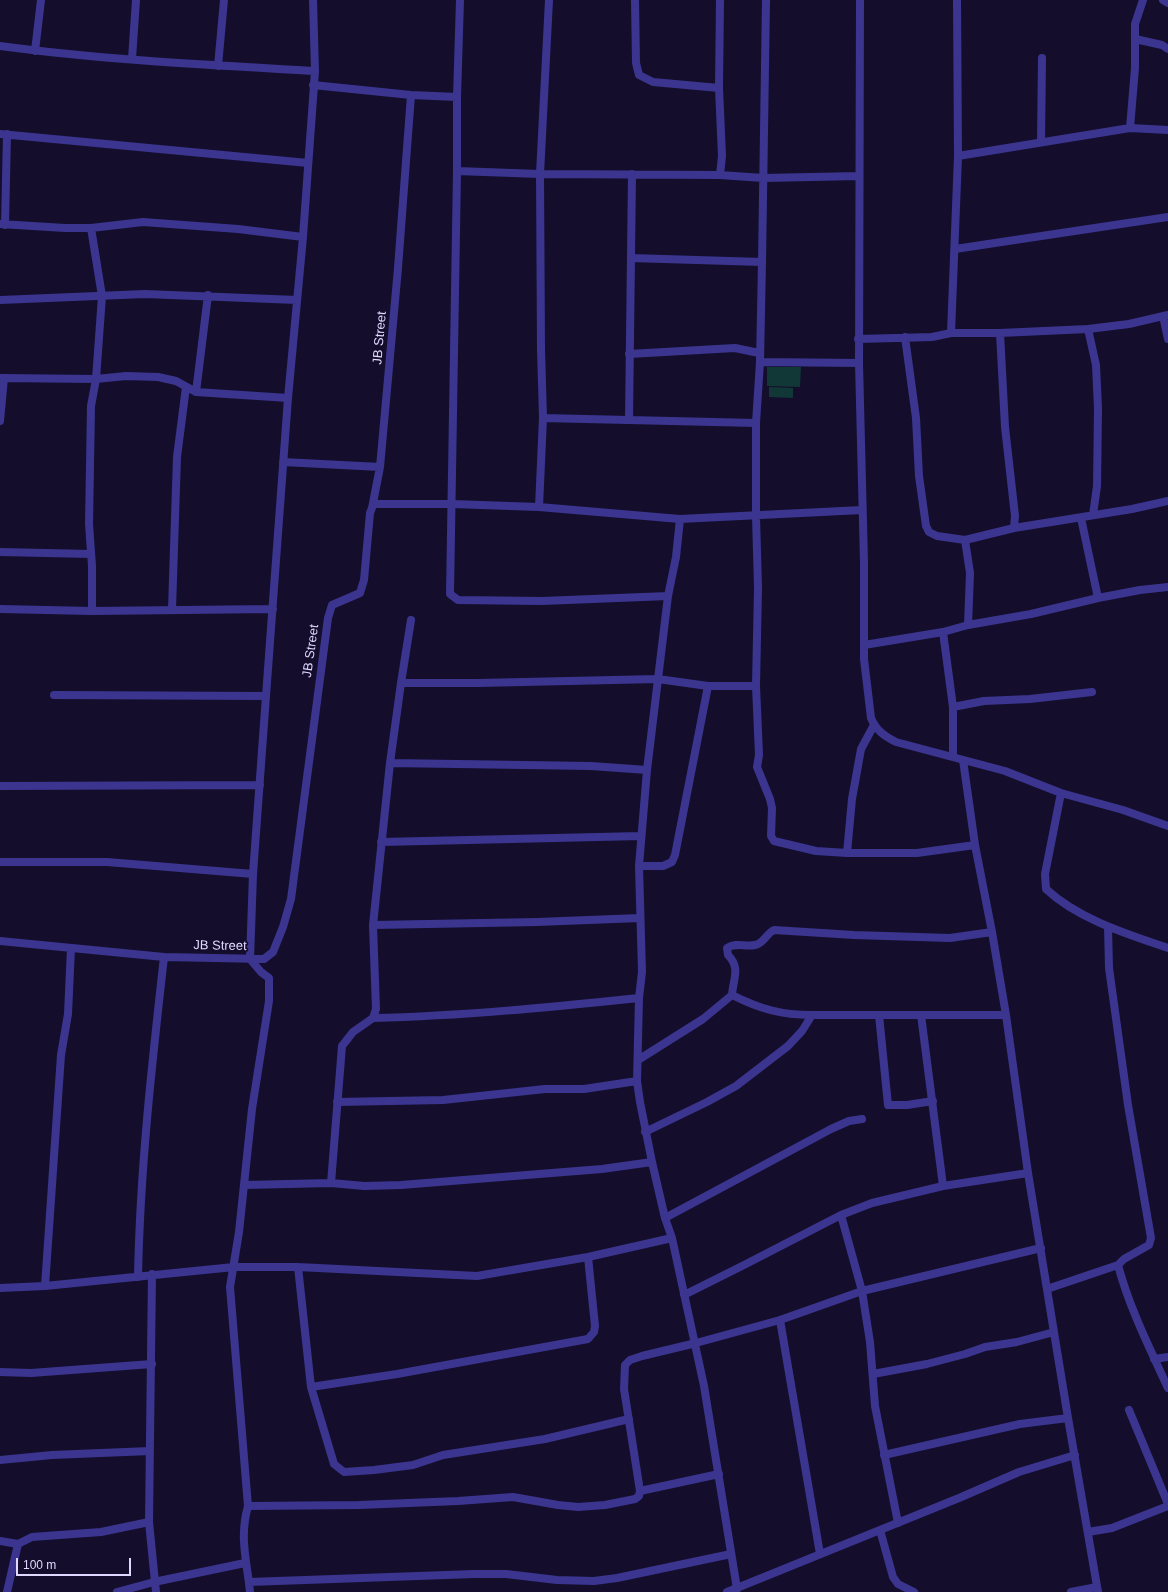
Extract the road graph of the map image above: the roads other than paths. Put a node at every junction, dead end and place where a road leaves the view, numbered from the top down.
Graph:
1 (41, 0) edge
2 (136, 0) edge
3 (224, 0) edge
4 (313, 0) edge
5 (460, 0) edge
6 (549, 0) edge
7 (634, 0) edge
8 (720, 0) edge
9 (766, 0) edge
10 (860, 0) edge
11 (957, 0) edge
12 (1143, 0) edge
13 (1163, 0) edge
14 (1168, 3) edge
15 (1135, 39) junction
16 (0, 46) edge
17 (1168, 49) edge
18 (35, 51) junction
19 (1042, 58) dead end
20 (132, 59) junction
21 (218, 66) junction
22 (315, 71) junction
23 (313, 85) junction
24 (719, 88) junction
25 (411, 95) junction
26 (457, 98) junction
27 (1130, 128) junction
28 (1168, 130) edge
29 (4, 134) edge
30 (1041, 142) junction
31 (958, 156) junction
32 (308, 163) junction
33 (457, 171) junction
34 (540, 174) junction
35 (632, 174) junction
36 (720, 175) junction
37 (859, 176) junction
38 (763, 178) junction
39 (1168, 218) edge
40 (2, 225) edge
41 (91, 228) junction
42 (303, 237) junction
43 (955, 249) junction
44 (631, 258) junction
45 (762, 262) junction
46 (208, 295) junction
47 (102, 296) junction
48 (0, 300) edge
49 (298, 300) junction
50 (1166, 315) edge
51 (1088, 329) junction
52 (951, 333) junction
53 (1000, 333) junction
54 (905, 337) junction
55 (858, 339) junction
56 (1168, 339) edge
57 (759, 353) junction
58 (629, 354) junction
59 (760, 362) junction
60 (859, 364) junction
61 (2, 378) edge
62 (96, 379) junction
63 (186, 387) junction
64 (196, 392) junction
65 (288, 398) junction
66 (543, 418) junction
67 (630, 420) junction
68 (0, 421) edge
69 (756, 423) junction
70 (283, 462) junction
71 (380, 467) junction
72 (1168, 501) edge
73 (373, 504) junction
74 (452, 504) junction
75 (539, 507) junction
76 (862, 510) junction
77 (1093, 515) junction
78 (756, 516) junction
79 (1081, 518) junction
80 (680, 519) junction
81 (1014, 528) junction
82 (965, 540) junction
83 (0, 552) edge
84 (91, 554) junction
85 (1168, 587) edge
86 (668, 596) junction
87 (1098, 598) junction
88 (272, 608) junction
89 (0, 609) edge
90 (172, 609) junction
91 (92, 611) junction
92 (411, 620) dead end
93 (968, 625) junction
94 (943, 632) junction
95 (864, 645) junction
96 (658, 679) junction
97 (401, 683) junction
98 (708, 686) junction
99 (756, 686) junction
100 (1092, 692) dead end
101 (54, 695) dead end
102 (266, 696) junction
103 (953, 707) junction
104 (874, 725) junction
105 (953, 757) junction
106 (963, 760) junction
107 (390, 763) junction
108 (647, 770) junction
109 (260, 785) junction
110 (0, 786) edge
111 (1061, 793) junction
112 (1168, 826) edge
113 (641, 836) junction
114 (381, 842) junction
115 (975, 844) junction
116 (847, 853) junction
117 (0, 862) edge
118 (639, 866) junction
119 (253, 874) junction
120 (640, 918) junction
121 (373, 925) junction
122 (1108, 927) junction
123 (992, 932) junction
124 (0, 941) edge
125 (71, 948) junction
126 (1168, 948) edge
127 (164, 957) junction
128 (250, 959) junction
129 (732, 995) junction
130 (639, 998) junction
131 (812, 1015) junction
132 (879, 1015) junction
133 (921, 1015) junction
134 (1006, 1015) junction
135 (374, 1018) junction
136 (638, 1060) junction
137 (637, 1081) junction
138 (933, 1101) junction
139 (337, 1102) junction
140 (862, 1119) dead end
141 (645, 1132) junction
142 (652, 1162) junction
143 (1028, 1173) junction
144 (331, 1183) junction
145 (245, 1185) junction
146 (943, 1186) junction
147 (841, 1215) junction
148 (665, 1218) junction
149 (672, 1238) junction
150 (1041, 1248) junction
151 (588, 1257) junction
152 (1118, 1265) junction
153 (234, 1266) junction
154 (298, 1267) junction
155 (152, 1274) junction
156 (138, 1276) junction
157 (45, 1286) junction
158 (0, 1288) edge
159 (1047, 1289) junction
160 (862, 1291) junction
161 (684, 1295) junction
162 (780, 1320) junction
163 (1054, 1332) junction
164 (696, 1343) junction
165 (1168, 1357) edge
166 (1154, 1359) junction
167 (152, 1364) junction
168 (0, 1372) edge
169 (873, 1374) junction
170 (311, 1387) junction
171 (1168, 1388) edge
172 (1129, 1410) dead end
173 (1068, 1418) junction
174 (629, 1419) junction
175 (150, 1451) junction
176 (884, 1456) junction
177 (1074, 1456) junction
178 (0, 1460) edge
179 (719, 1474) junction
180 (640, 1491) junction
181 (1168, 1505) edge
182 (248, 1506) junction
183 (149, 1522) junction
184 (898, 1523) junction
185 (880, 1530) junction
186 (1088, 1532) junction
187 (0, 1541) edge
188 (18, 1544) junction
189 (731, 1554) junction
190 (820, 1554) junction
191 (245, 1563) junction
192 (154, 1582) junction
193 (249, 1582) junction
194 (737, 1589) junction
195 (1098, 1589) edge
196 (7, 1592) edge
197 (117, 1592) edge
198 (156, 1592) edge
199 (250, 1592) edge
200 (727, 1592) edge
201 (914, 1592) edge
202 (1071, 1592) edge

1 - 18 street
2 - 20 street
3 - 21 street
4 - 22 street
5 - 26 street
6 - 34 street
7 - 24 street
8 - 24 street
9 - 38 street
10 - 37 street
11 - 31 street
12 - 15 street
13 - 14 street
15 - 17 street
15 - 27 street
16 - 18 street
18 - 20 street
19 - 30 street
20 - 21 street
21 - 22 street
22 - 23 street
23 - 25 street
23 - 32 street
24 - 36 street
25 - 26 street
25 - 71 street, JB Street
26 - 33 street
27 - 28 street
27 - 30 street
29 - 32 street
29 - 40 street
30 - 31 street
31 - 43 street
32 - 42 street
33 - 34 street
33 - 74 street
34 - 35 street
34 - 66 street
35 - 36 street
35 - 44 street
36 - 38 street
37 - 38 street
37 - 55 street
38 - 45 street
39 - 43 street
40 - 41 street
41 - 42 street
41 - 47 street
42 - 49 street
43 - 52 street
44 - 45 street
44 - 58 street
45 - 57 street
46 - 47 street
46 - 49 street
46 - 64 street
47 - 48 street
47 - 62 street
49 - 65 street
50 - 51 street
50 - 56 street
51 - 53 street
51 - 77 street
52 - 53 street
52 - 54 street
53 - 81 street
54 - 55 street
54 - 82 street
55 - 60 street
57 - 58 street
57 - 59 street
58 - 67 street
59 - 60 street
59 - 69 street
60 - 76 street
61 - 62 street
61 - 68 street
62 - 63 street
62 - 84 street
63 - 64 street
63 - 90 street
64 - 65 street
65 - 70 street
66 - 67 street
66 - 75 street
67 - 69 street
69 - 78 street
70 - 71 street
70 - 88 street
71 - 73 street, JB Street
72 - 77 street
73 - 74 street
73 - 128 street, JB Street
74 - 75 street
74 - 86 street
75 - 80 street
76 - 78 street
76 - 95 street
77 - 79 street
78 - 80 street
78 - 99 street
79 - 81 street
79 - 87 street
80 - 86 street
81 - 82 street
82 - 93 street
83 - 84 street
84 - 91 street
85 - 87 street
86 - 96 street
87 - 93 street
88 - 90 street
88 - 102 street
89 - 91 street
90 - 91 street
92 - 97 street
93 - 94 street
94 - 95 street
94 - 103 street
95 - 104 street
96 - 97 street
96 - 98 street
96 - 108 street
97 - 107 street
98 - 99 street
98 - 118 street
99 - 116 street
100 - 103 street
101 - 102 street
102 - 109 street
103 - 105 street
104 - 105 street
104 - 116 street
105 - 106 street
106 - 111 street
106 - 115 street
107 - 108 street
107 - 114 street
108 - 113 street
109 - 110 street
109 - 119 street
111 - 112 street
111 - 122 street
113 - 114 street
113 - 118 street
114 - 121 street
115 - 116 street
115 - 123 street
117 - 119 street
118 - 120 street
119 - 128 street
120 - 121 street
120 - 130 street
121 - 135 street
122 - 126 street
122 - 152 street
123 - 129 street
123 - 134 street
124 - 125 street, JB Street
125 - 127 street, JB Street
125 - 157 street
127 - 128 street, JB Street
127 - 156 street
128 - 145 street
129 - 131 street
129 - 136 street
130 - 135 street
130 - 136 street
131 - 132 street
131 - 141 street
132 - 133 street
132 - 138 street
133 - 134 street
133 - 138 street
134 - 143 street
135 - 139 street
136 - 137 street
137 - 139 street
137 - 141 street
138 - 146 street
139 - 144 street
140 - 148 street
141 - 142 street
142 - 144 street
142 - 148 street
143 - 146 street
143 - 150 street
144 - 145 street
145 - 153 street
146 - 147 street
147 - 160 street
147 - 161 street
148 - 149 street
149 - 151 street
149 - 161 street
150 - 159 street
150 - 160 street
151 - 154 street
151 - 170 street
152 - 159 street
152 - 166 street
153 - 154 street
153 - 155 street
153 - 182 street
154 - 170 street
155 - 156 street
155 - 167 street
156 - 157 street
157 - 158 street
159 - 163 street
160 - 162 street
160 - 169 street
161 - 164 street
162 - 164 street
162 - 190 street
163 - 169 street
163 - 173 street
164 - 174 street
164 - 179 street
165 - 166 street
166 - 171 street
167 - 168 street
167 - 175 street
169 - 176 street
170 - 174 street
172 - 181 street
173 - 176 street
173 - 177 street
174 - 180 street
175 - 178 street
175 - 183 street
176 - 184 street
177 - 184 street
177 - 186 street
179 - 180 street
179 - 189 street
180 - 182 street
181 - 186 street
182 - 191 street
183 - 188 street
183 - 192 street
184 - 185 street
185 - 190 street
185 - 201 street
186 - 195 street
187 - 188 street
188 - 196 street
189 - 193 street
189 - 194 street
190 - 194 street
191 - 192 street
191 - 193 street
192 - 197 street
192 - 198 street
193 - 199 street
194 - 200 street
195 - 202 street

